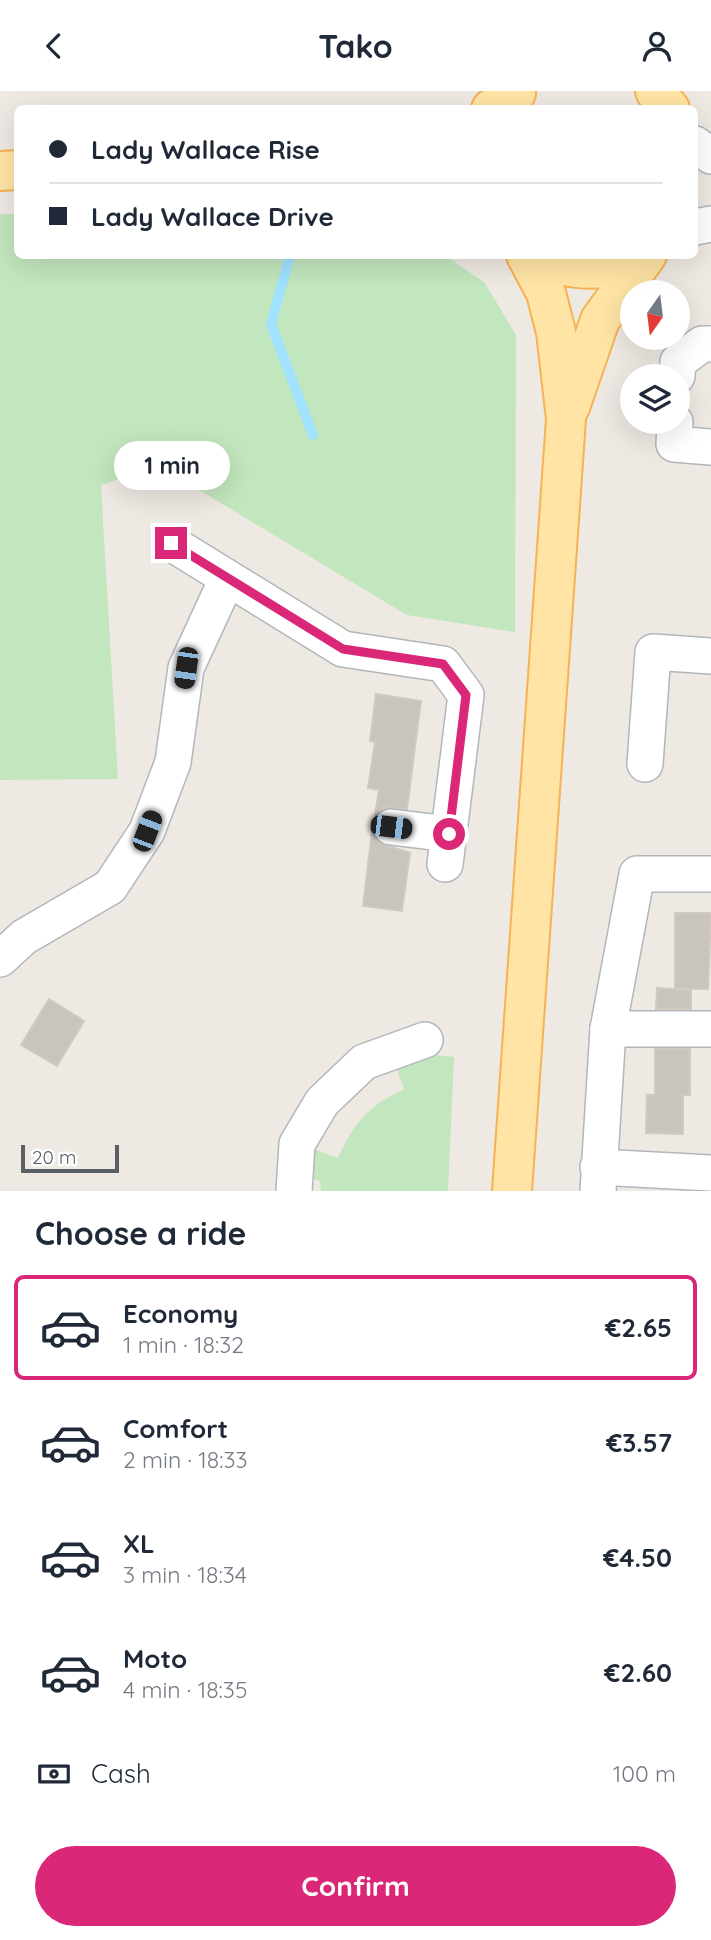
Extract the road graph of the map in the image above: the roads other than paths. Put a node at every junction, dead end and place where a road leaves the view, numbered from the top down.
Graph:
1 (655, 91) edge
2 (668, 105) edge
3 (528, 259) edge
4 (542, 259) edge
5 (632, 259) edge
6 (644, 259) edge
7 (711, 344) edge
8 (678, 364) edge
9 (566, 419) junction
10 (674, 434) edge
11 (711, 447) edge
12 (171, 543) dead end
13 (227, 579) junction
14 (711, 656) edge
15 (645, 764) dead end
16 (391, 827) dead end
17 (711, 874) edge
18 (0, 959) edge
19 (711, 1028) edge
20 (608, 1029) junction
21 (425, 1041) dead end
22 (711, 1173) edge
23 (598, 1179) edge
24 (294, 1191) edge
25 (512, 1191) edge

1 - 2 main road
3 - 9 main road
4 - 5 main road
6 - 9 main road
7 - 8 street
9 - 25 main road
10 - 11 street
12 - 13 street
13 - 16 street
13 - 18 street
14 - 15 street
17 - 20 street
19 - 20 street
20 - 23 street
21 - 24 street
22 - 23 street

